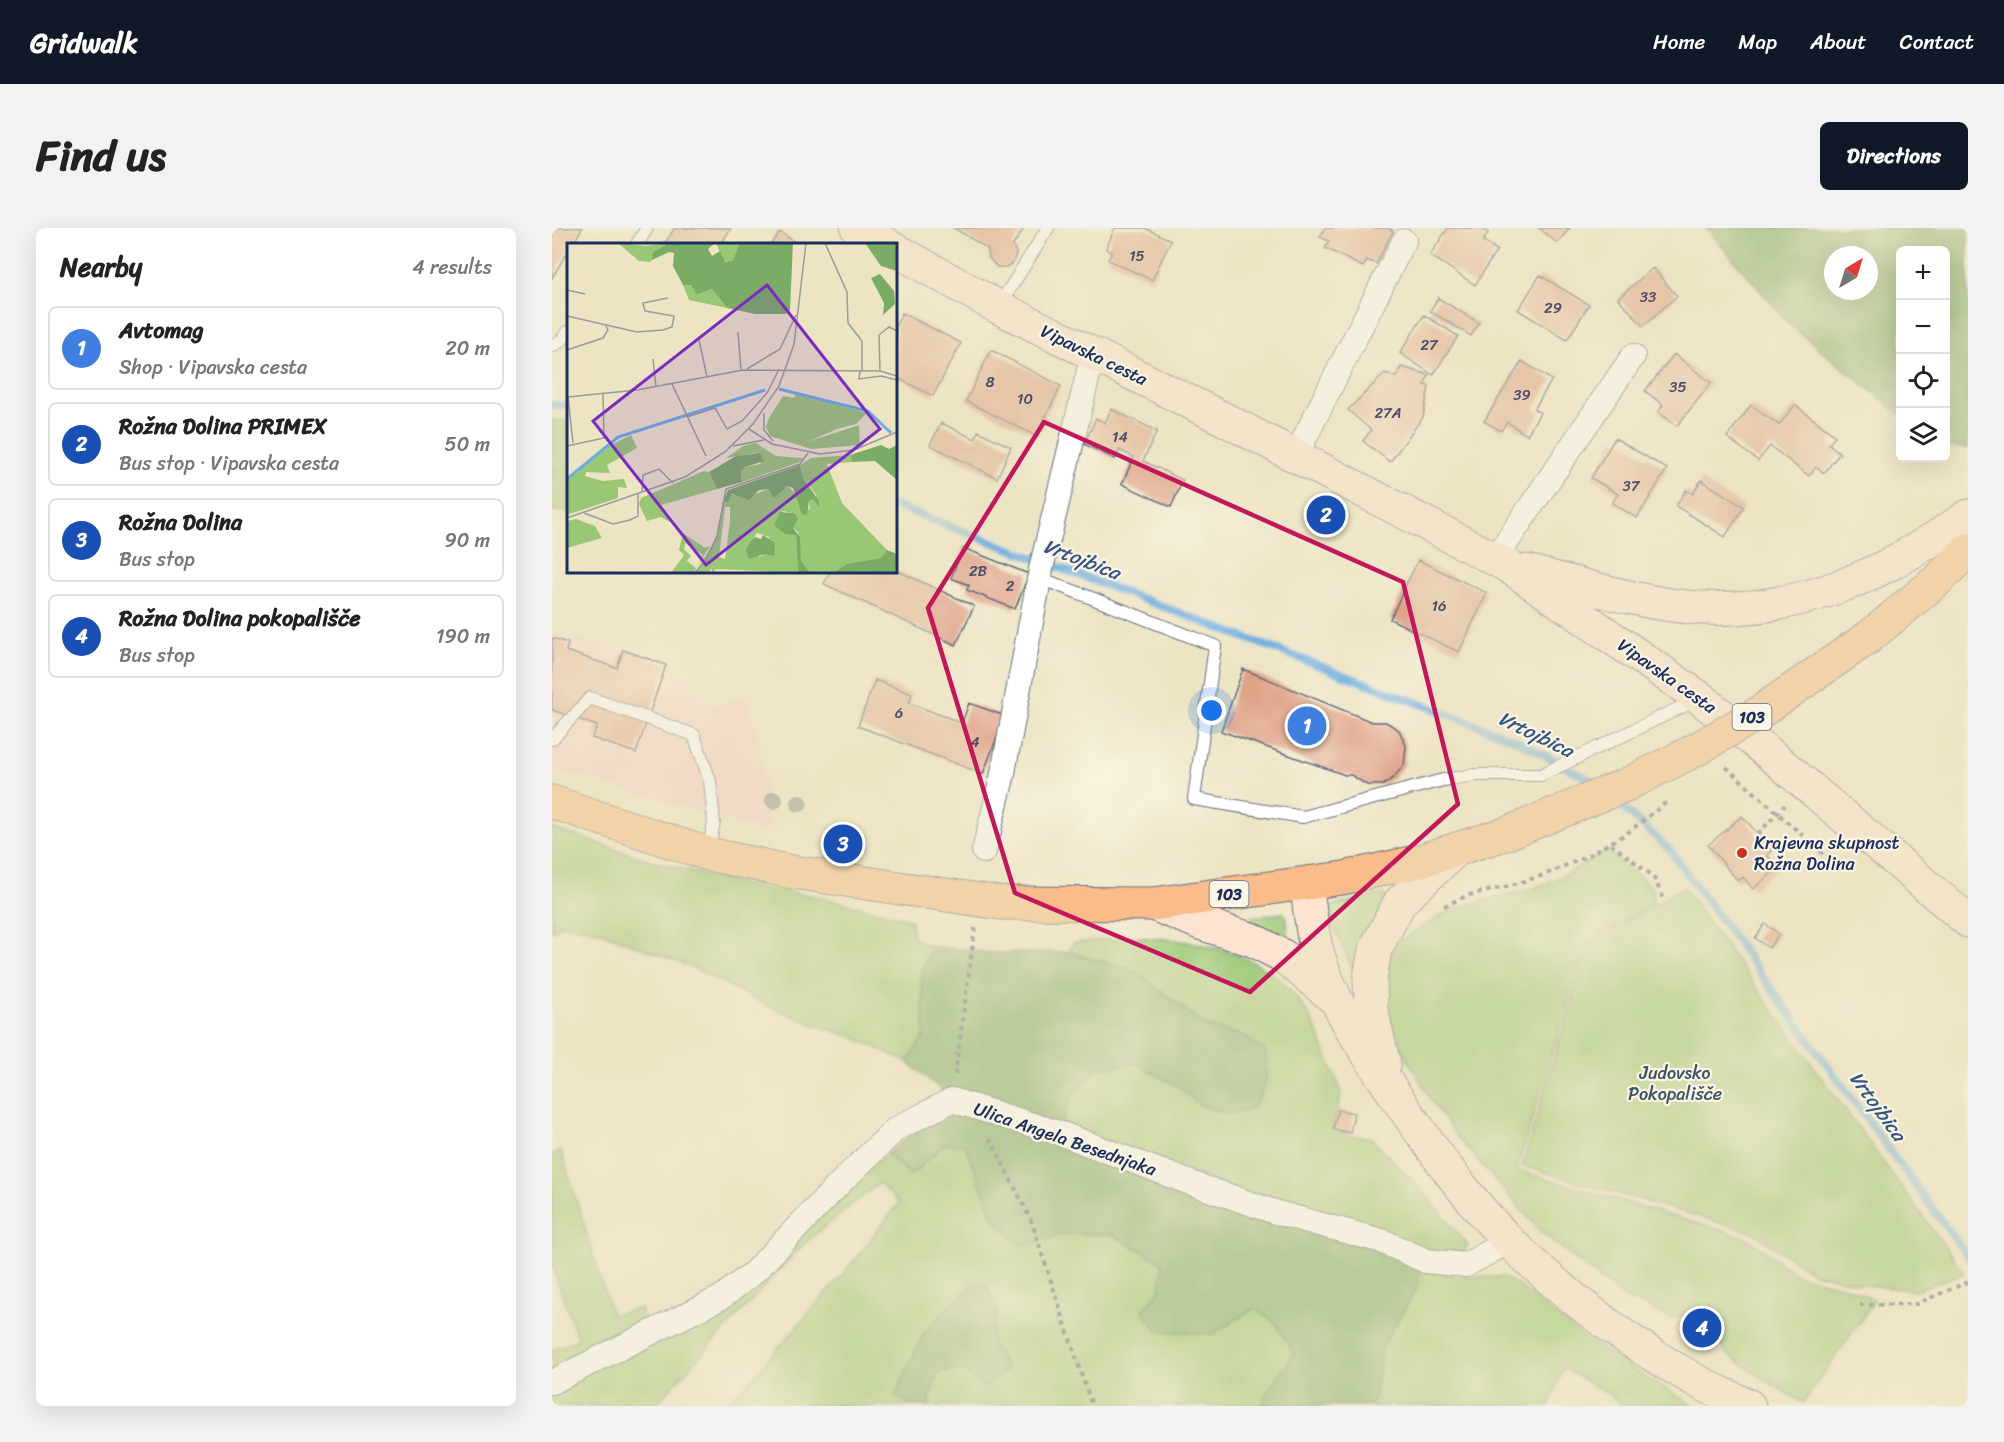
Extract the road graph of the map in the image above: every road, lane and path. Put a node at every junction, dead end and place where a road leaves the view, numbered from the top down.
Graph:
1 (647, 228) edge
2 (857, 228) edge
3 (1048, 228) edge
4 (1404, 241) dead end
5 (638, 243) edge
6 (884, 243) edge
7 (897, 251) edge
8 (998, 307) junction
9 (567, 333) edge
10 (552, 346) edge
11 (1093, 354) junction
12 (1633, 356) dead end
13 (1295, 457) junction
14 (1968, 516) edge
15 (1968, 550) edge
16 (1502, 563) junction
17 (1041, 574) junction
18 (1700, 698) junction
19 (552, 739) edge
20 (1726, 767) dead end
21 (1792, 798) dead end
22 (552, 802) edge
23 (1661, 805) dead end
24 (1778, 814) junction
25 (1758, 834) dead end
26 (1611, 844) junction
27 (1457, 849) junction
28 (984, 851) dead end
29 (708, 855) junction
30 (1830, 860) dead end
31 (1306, 884) junction
32 (1664, 899) dead end
33 (1153, 904) junction
34 (1442, 907) dead end
35 (1968, 921) edge
36 (975, 928) dead end
37 (1339, 1002) junction
38 (1388, 1084) junction
39 (952, 1100) junction
40 (987, 1137) dead end
41 (1509, 1241) junction
42 (1968, 1282) edge
43 (1860, 1305) dead end
44 (552, 1382) edge
45 (1092, 1406) edge
46 (1749, 1406) edge

1 - 5 lane
2 - 6 main road
3 - 8 lane
4 - 13 street
7 - 8 main road, Vipavska cesta
8 - 11 main road, Vipavska cesta
9 - 10 lane
11 - 13 main road, Vipavska cesta
11 - 17 street
12 - 16 street
13 - 16 main road, Vipavska cesta
14 - 16 main road
15 - 27 main road, 103, bridge
16 - 18 main road, Vipavska cesta
17 - 18 lane
17 - 28 street
18 - 35 main road, Vipavska cesta
19 - 29 lane
20 - 24 path
21 - 24 path
22 - 29 main road, 103
23 - 26 path
24 - 25 path
24 - 30 path
26 - 32 path
26 - 34 path
27 - 31 main road, 103
27 - 38 main road
29 - 33 main road, 103
31 - 33 main road, 103
31 - 37 main road
33 - 37 main road
36 - 39 path
37 - 38 main road
38 - 41 main road
39 - 41 street, Ulica Angela Besednjaka
39 - 44 street, Ulica Angela Besednjaka
40 - 45 path
41 - 46 main road
42 - 43 path

